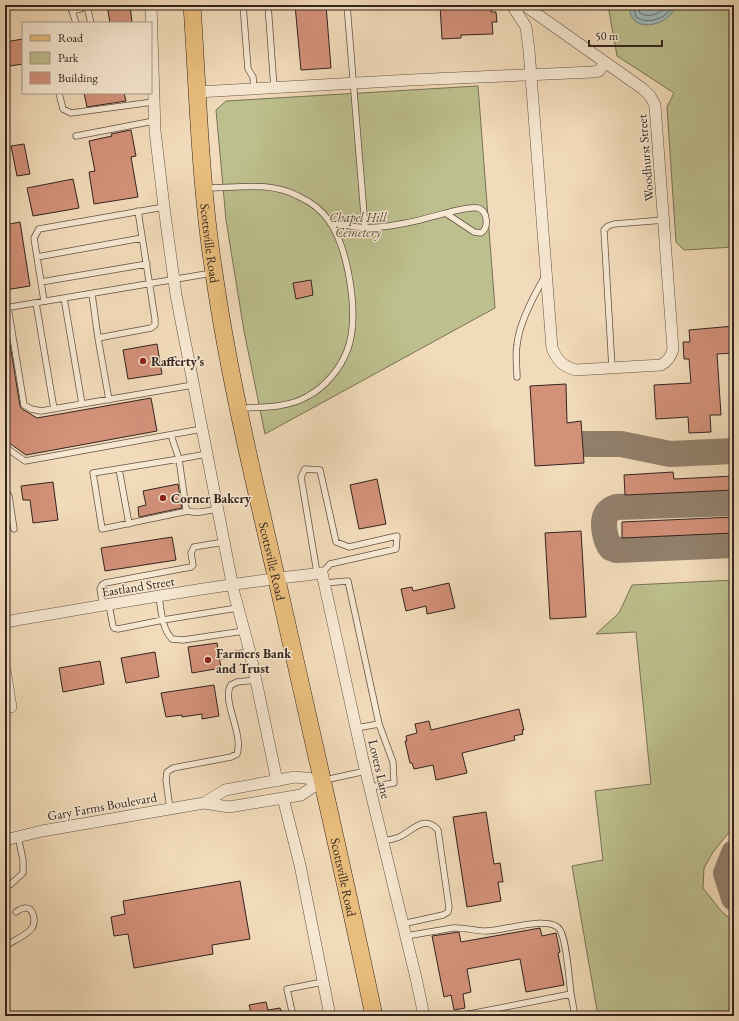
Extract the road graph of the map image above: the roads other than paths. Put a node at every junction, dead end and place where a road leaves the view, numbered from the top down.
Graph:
1 (151, 5) edge
2 (192, 5) edge
3 (243, 5) edge
4 (268, 5) edge
5 (347, 5) edge
6 (512, 5) edge
7 (524, 5) edge
8 (71, 8) edge
9 (76, 22) edge
10 (92, 22) edge
11 (151, 22) edge
12 (152, 44) edge
13 (605, 62) junction
14 (532, 75) junction
15 (353, 83) junction
16 (274, 88) junction
17 (254, 89) junction
18 (197, 92) junction
19 (59, 94) edge
20 (153, 102) junction
21 (154, 121) junction
22 (76, 136) dead end
23 (204, 188) junction
24 (164, 207) junction
25 (138, 211) junction
26 (447, 214) junction
27 (664, 220) junction
28 (330, 223) junction
29 (365, 227) junction
30 (142, 238) junction
31 (37, 257) junction
32 (146, 264) junction
33 (214, 273) junction
34 (546, 275) junction
35 (174, 280) junction
36 (41, 282) junction
37 (150, 284) junction
38 (92, 294) junction
39 (64, 298) junction
40 (44, 302) junction
41 (36, 303) junction
42 (7, 307) edge
43 (98, 338) junction
44 (612, 368) junction
45 (517, 377) dead end
46 (193, 385) junction
47 (109, 400) junction
48 (82, 404) junction
49 (238, 408) junction
50 (54, 409) junction
51 (202, 429) junction
52 (171, 435) junction
53 (5, 446) edge
54 (207, 454) junction
55 (179, 459) junction
56 (120, 469) junction
57 (5, 489) edge
58 (218, 509) junction
59 (188, 511) junction
60 (129, 524) junction
61 (14, 529) dead end
62 (224, 542) junction
63 (321, 576) junction
64 (276, 577) junction
65 (232, 584) junction
66 (159, 596) junction
67 (106, 605) junction
68 (237, 608) junction
69 (163, 620) junction
70 (5, 622) edge
71 (244, 631) junction
72 (250, 652) junction
73 (223, 656) dead end
74 (5, 670) edge
75 (256, 680) junction
76 (11, 707) dead end
77 (379, 724) junction
78 (356, 728) junction
79 (366, 771) junction
80 (277, 780) junction
81 (323, 780) junction
82 (370, 787) junction
83 (283, 798) junction
84 (204, 803) junction
85 (170, 809) junction
86 (18, 836) junction
87 (5, 840) edge
88 (382, 841) junction
89 (5, 888) edge
90 (16, 912) dead end
91 (402, 924) junction
92 (405, 937) junction
93 (5, 946) edge
94 (323, 982) junction
95 (571, 994) junction
96 (293, 1016) edge
97 (330, 1016) edge
98 (374, 1016) edge
99 (424, 1016) edge
100 (460, 1016) edge
101 (575, 1016) edge

1 - 11 street
2 - 18 main road, Scottsville Road
3 - 17 lane
4 - 16 lane
5 - 15 lane
6 - 14 street
7 - 13 street, Woodhurst Street
8 - 9 lane
8 - 10 lane
12 - 20 street
13 - 14 street
13 - 27 street, Woodhurst Street
14 - 15 street
14 - 34 street
15 - 16 street
15 - 29 lane
16 - 17 street
17 - 18 street
18 - 23 main road, Scottsville Road
19 - 20 lane
20 - 21 street
21 - 22 lane
21 - 24 street
23 - 28 lane
23 - 33 main road, Scottsville Road
24 - 25 lane
24 - 35 street
25 - 30 lane
25 - 31 lane
26 - 26 lane
26 - 29 lane
27 - 44 street, Woodhurst Street
27 - 44 lane
28 - 29 lane
28 - 49 lane
30 - 31 lane
30 - 32 lane
31 - 36 lane
32 - 36 lane
32 - 37 lane
33 - 35 lane
33 - 49 main road, Scottsville Road
34 - 44 street
34 - 45 lane
35 - 37 lane
35 - 46 street
36 - 40 lane
37 - 38 lane
37 - 43 lane
38 - 39 lane
38 - 43 lane
39 - 40 lane
39 - 48 lane
40 - 41 lane
41 - 42 lane
41 - 50 lane
42 - 50 lane
43 - 47 lane
46 - 47 lane
46 - 51 street
47 - 48 lane
48 - 50 lane
49 - 64 main road, Scottsville Road
51 - 52 lane
51 - 54 street
52 - 53 lane
52 - 55 lane
54 - 55 lane
54 - 58 street
55 - 56 lane
55 - 59 lane
56 - 60 lane
56 - 60 lane
57 - 61 lane
58 - 59 lane
58 - 62 street
59 - 60 lane
62 - 65 street
62 - 67 lane
63 - 63 lane
63 - 64 street
63 - 77 lane
63 - 78 street, Lovers Lane
64 - 65 street, Eastland Street
64 - 81 main road, Scottsville Road
65 - 66 street, Eastland Street
65 - 68 street
66 - 67 street, Eastland Street
66 - 69 lane
67 - 69 lane
67 - 70 street, Eastland Street
68 - 69 lane
68 - 71 street
69 - 71 lane
71 - 72 street
72 - 73 lane
72 - 75 street
74 - 76 street
75 - 80 street
75 - 85 lane
77 - 78 lane
77 - 82 lane
78 - 79 street, Lovers Lane
79 - 81 lane
79 - 82 street, Lovers Lane
80 - 81 street, Gary Farms Boulevard
80 - 84 street, Gary Farms Boulevard
81 - 83 street, Gary Farms Boulevard
81 - 98 main road, Scottsville Road
82 - 88 street, Lovers Lane
83 - 84 street, Gary Farms Boulevard
83 - 94 street
84 - 85 street, Gary Farms Boulevard
85 - 86 street, Gary Farms Boulevard
86 - 87 street, Gary Farms Boulevard
86 - 89 lane
88 - 91 street, Lovers Lane
88 - 91 lane
90 - 93 lane
91 - 92 street, Lovers Lane
92 - 95 lane
92 - 99 street, Lovers Lane
94 - 96 lane
94 - 97 street
95 - 100 lane
95 - 101 lane

